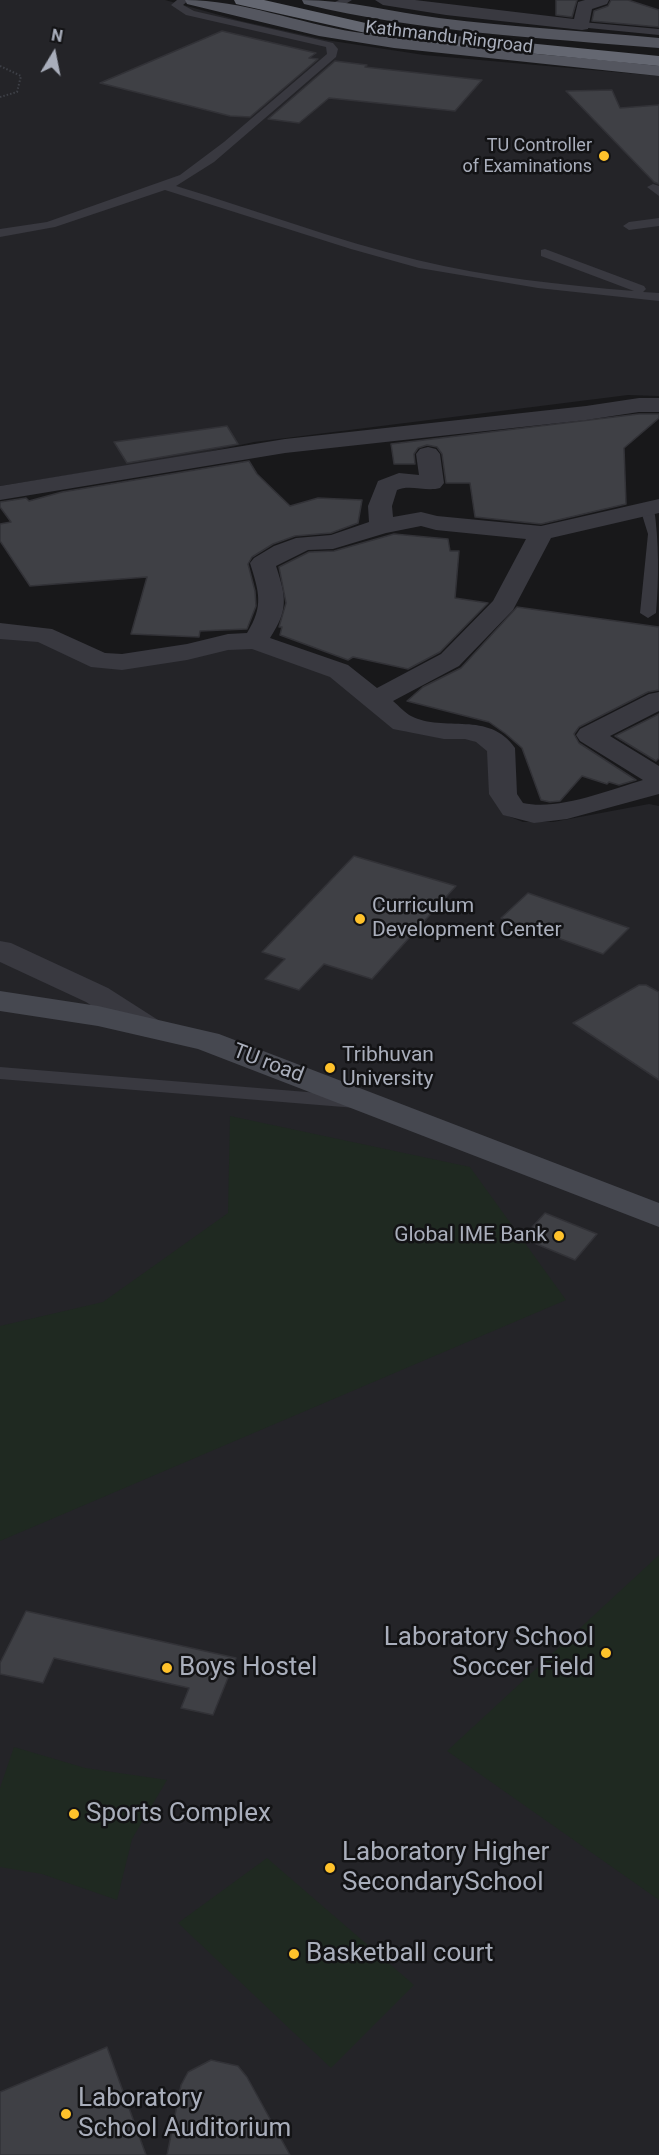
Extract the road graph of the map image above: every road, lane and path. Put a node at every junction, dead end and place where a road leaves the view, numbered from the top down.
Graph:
1 (184, 0) edge
2 (193, 0) edge
3 (242, 0) edge
4 (268, 0) edge
5 (310, 0) edge
6 (383, 0) edge
7 (601, 0) edge
8 (341, 3) edge
9 (582, 25) junction
10 (659, 32) edge
11 (555, 43) junction
12 (659, 43) edge
13 (659, 54) edge
14 (659, 61) edge
15 (0, 66) edge
16 (659, 71) edge
17 (0, 97) edge
18 (165, 186) junction
19 (659, 222) edge
20 (629, 226) dead end
21 (0, 233) edge
22 (545, 253) dead end
23 (659, 297) edge
24 (659, 405) edge
25 (428, 454) dead end
26 (0, 493) edge
27 (653, 507) edge
28 (381, 526) junction
29 (540, 533) junction
30 (648, 613) dead end
31 (0, 631) edge
32 (255, 641) junction
33 (375, 700) junction
34 (659, 700) edge
35 (659, 778) edge
36 (659, 785) edge
37 (0, 950) edge
38 (0, 1001) edge
39 (147, 1027) junction
40 (0, 1073) edge
41 (365, 1103) junction
42 (659, 1216) edge

1 - 18 lane
2 - 16 main road
3 - 11 highway, Kathmandu Ringroad
4 - 11 highway, Kathmandu Ringroad
5 - 8 main road
6 - 9 street
7 - 9 street
8 - 11 main road
9 - 10 lane
11 - 12 main road
11 - 13 highway, Kathmandu Ringroad
11 - 14 highway, Kathmandu Ringroad
15 - 17 path
18 - 21 lane
18 - 23 lane
19 - 20 lane
22 - 23 lane
24 - 26 street
25 - 28 street
27 - 29 street
27 - 30 lane
28 - 29 street
28 - 32 street
29 - 33 street
31 - 32 street
32 - 33 street
33 - 36 street
34 - 35 street
37 - 39 street
38 - 39 street, TU road
39 - 41 street, TU road
40 - 41 lane
41 - 42 street, TU road

